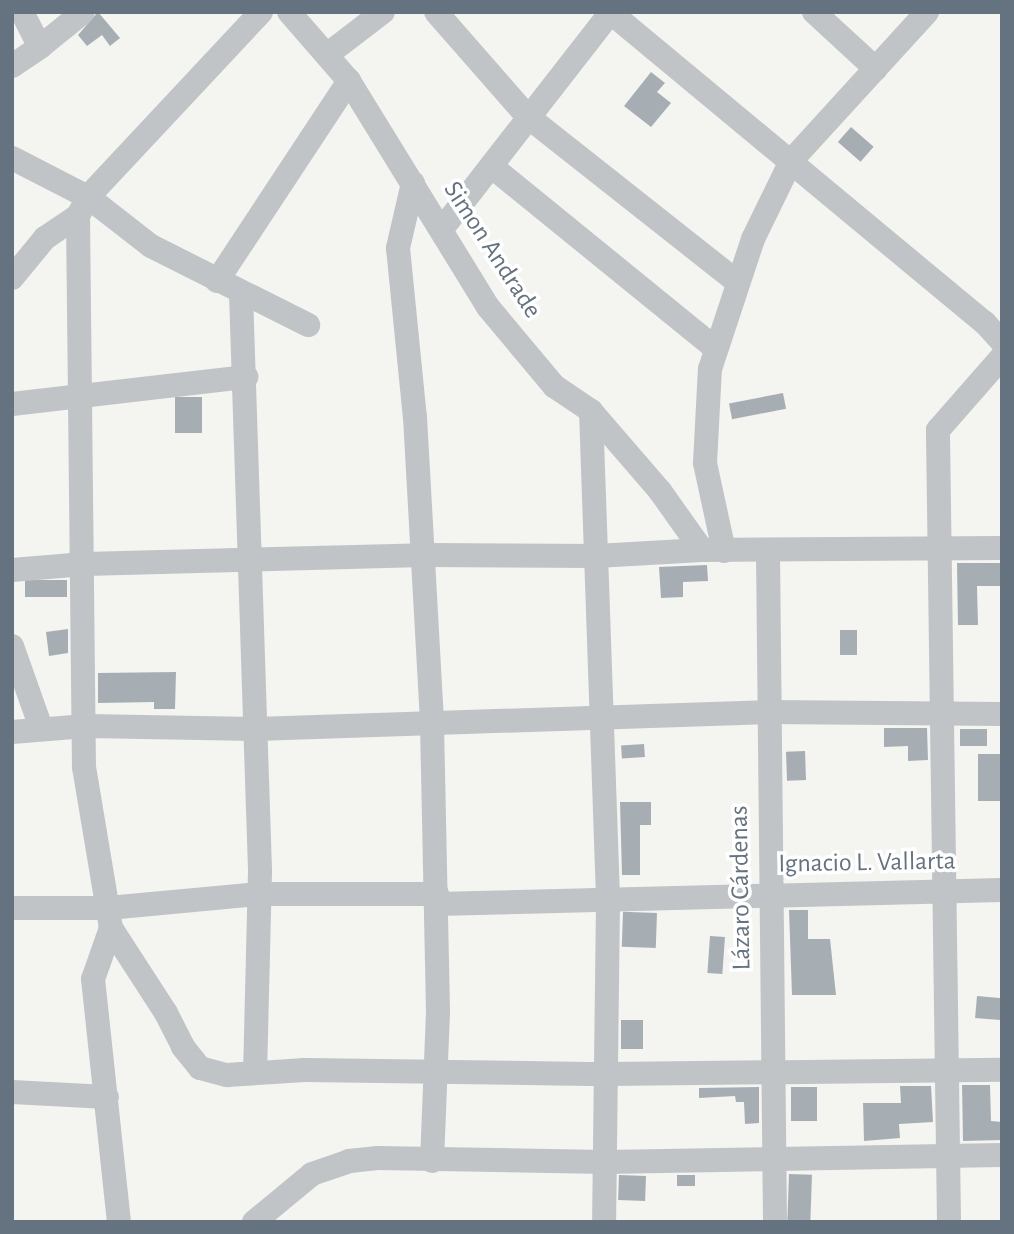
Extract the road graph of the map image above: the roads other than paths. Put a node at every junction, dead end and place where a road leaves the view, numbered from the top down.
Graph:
1 (22, 12) edge
2 (83, 12) edge
3 (261, 12) edge
4 (289, 12) edge
5 (383, 12) edge
6 (436, 12) edge
7 (814, 12) edge
8 (928, 12) edge
9 (610, 13) edge
10 (40, 47) junction
11 (328, 54) junction
12 (12, 66) edge
13 (876, 69) junction
14 (349, 81) junction
15 (527, 116) junction
16 (12, 158) edge
17 (791, 160) junction
18 (491, 166) junction
19 (412, 183) junction
20 (83, 207) junction
21 (442, 229) junction
22 (12, 278) edge
23 (217, 281) junction
24 (737, 282) junction
25 (241, 294) junction
26 (308, 325) dead end
27 (1002, 342) edge
28 (715, 348) junction
29 (1002, 357) edge
30 (246, 377) junction
31 (77, 398) junction
32 (12, 404) edge
33 (590, 411) junction
34 (1002, 548) edge
35 (938, 550) junction
36 (713, 551) junction
37 (768, 553) junction
38 (424, 555) junction
39 (596, 556) junction
40 (252, 563) junction
41 (85, 564) junction
42 (12, 570) edge
43 (12, 646) edge
44 (769, 712) junction
45 (1002, 714) edge
46 (602, 717) junction
47 (941, 717) junction
48 (432, 724) junction
49 (86, 726) junction
50 (41, 728) junction
51 (256, 729) junction
52 (12, 732) edge
53 (1002, 890) edge
54 (943, 891) junction
55 (259, 894) junction
56 (771, 894) junction
57 (436, 899) junction
58 (608, 901) junction
59 (12, 908) edge
60 (109, 918) junction
61 (947, 1068) junction
62 (437, 1069) junction
63 (772, 1069) junction
64 (1002, 1070) edge
65 (255, 1071) junction
66 (607, 1074) junction
67 (12, 1092) edge
68 (107, 1097) junction
69 (1002, 1155) edge
70 (949, 1156) junction
71 (775, 1157) junction
72 (432, 1161) junction
73 (605, 1161) junction
74 (119, 1222) edge
75 (254, 1222) edge
76 (604, 1222) edge
77 (775, 1222) edge
78 (949, 1222) edge

1 - 10 street
2 - 10 street
3 - 20 street
4 - 11 street, Simon Andrade
5 - 11 street
6 - 15 street
7 - 13 street
8 - 13 street
9 - 15 street
9 - 17 street
10 - 12 street
11 - 14 street, Simon Andrade
13 - 17 street
14 - 19 street, Simon Andrade
14 - 23 street
15 - 18 street
15 - 24 street
16 - 20 street
17 - 24 street
17 - 27 street
18 - 21 street
18 - 28 street
19 - 21 street, Simon Andrade
19 - 38 street
20 - 22 street
20 - 23 street
20 - 31 street
21 - 33 street, Simon Andrade
23 - 25 street
24 - 28 street
25 - 26 street
25 - 30 street
28 - 36 street
29 - 35 street
30 - 31 street
30 - 40 street
31 - 32 street
31 - 41 street
33 - 36 street, Simon Andrade
33 - 39 street
34 - 35 street
35 - 37 street
35 - 47 street
36 - 37 street
36 - 39 street
37 - 44 street, Lázaro Cárdenas
38 - 39 street
38 - 40 street
38 - 48 street
39 - 46 street
40 - 41 street
40 - 51 street
41 - 42 street
41 - 49 street
43 - 50 street
44 - 46 street
44 - 47 street
44 - 56 street, Lázaro Cárdenas
45 - 47 street
46 - 48 street
46 - 58 street
47 - 54 street
48 - 51 street
48 - 57 street
49 - 50 street
49 - 51 street
49 - 60 street
50 - 52 street
51 - 55 street
53 - 54 street, Ignacio L. Vallarta
54 - 56 street, Ignacio L. Vallarta
54 - 61 street
55 - 57 street, Ignacio L. Vallarta
55 - 60 street, Ignacio L. Vallarta
55 - 65 street
56 - 58 street, Ignacio L. Vallarta
56 - 63 street, Lázaro Cárdenas
57 - 58 street, Ignacio L. Vallarta
57 - 62 street
58 - 66 street
59 - 60 street, Ignacio L. Vallarta
60 - 65 street
60 - 68 street
61 - 63 street
61 - 64 street
61 - 70 street
62 - 65 street
62 - 66 street
62 - 72 street
63 - 66 street
63 - 71 street, Lázaro Cárdenas
66 - 73 street
67 - 68 street
68 - 74 street
69 - 70 street
70 - 71 street
70 - 78 street
71 - 73 street
71 - 77 street, Lázaro Cárdenas
72 - 73 street
72 - 75 street
73 - 76 street

